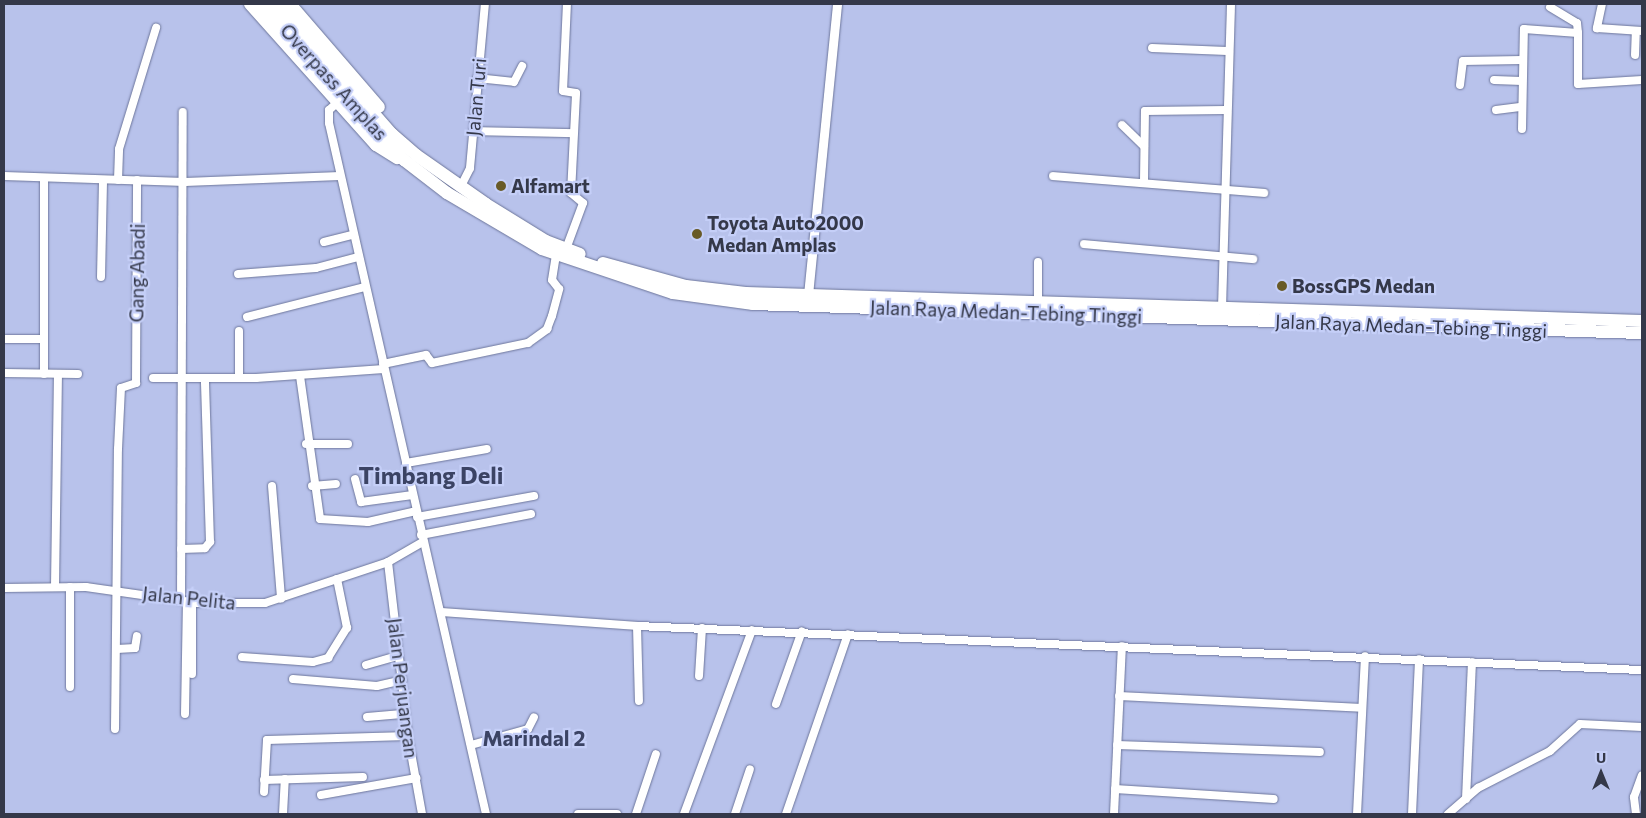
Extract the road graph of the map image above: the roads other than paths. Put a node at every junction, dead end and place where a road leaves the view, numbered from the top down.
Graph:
1 (250, 4) edge
2 (264, 4) edge
3 (278, 4) edge
4 (290, 4) edge
5 (485, 4) edge
6 (567, 4) edge
7 (837, 4) edge
8 (1231, 4) edge
9 (1602, 4) edge
10 (1550, 7) dead end
11 (156, 28) dead end
12 (1639, 31) edge
13 (1578, 33) junction
14 (1152, 48) dead end
15 (1227, 51) junction
16 (1636, 55) dead end
17 (1522, 60) junction
18 (522, 66) dead end
19 (478, 78) junction
20 (1494, 80) dead end
21 (1642, 80) edge
22 (1522, 81) junction
23 (1460, 85) dead end
24 (338, 102) junction
25 (1522, 108) junction
26 (1226, 110) junction
27 (1496, 110) dead end
28 (183, 112) dead end
29 (1122, 125) dead end
30 (1522, 129) dead end
31 (474, 131) junction
32 (573, 133) junction
33 (389, 137) junction
34 (1144, 146) junction
35 (410, 157) junction
36 (4, 176) edge
37 (340, 176) junction
38 (1053, 176) dead end
39 (44, 178) junction
40 (102, 180) junction
41 (118, 180) junction
42 (137, 180) junction
43 (1144, 181) junction
44 (185, 182) junction
45 (1227, 186) junction
46 (460, 188) junction
47 (1264, 193) dead end
48 (353, 235) junction
49 (324, 242) dead end
50 (1084, 244) dead end
51 (561, 252) junction
52 (1226, 256) junction
53 (358, 257) junction
54 (1253, 259) dead end
55 (1038, 262) dead end
56 (238, 274) dead end
57 (101, 277) dead end
58 (365, 287) junction
59 (808, 295) junction
60 (1038, 303) junction
61 (1222, 308) junction
62 (247, 317) dead end
63 (1642, 322) edge
64 (239, 331) dead end
65 (1642, 332) edge
66 (4, 338) edge
67 (44, 339) junction
68 (384, 367) junction
69 (4, 373) edge
70 (44, 374) junction
71 (78, 374) dead end
72 (58, 375) junction
73 (300, 376) junction
74 (153, 378) dead end
75 (239, 378) junction
76 (184, 379) junction
77 (205, 380) junction
78 (306, 444) junction
79 (348, 444) dead end
80 (487, 449) dead end
81 (406, 463) junction
82 (355, 479) dead end
83 (336, 484) dead end
84 (272, 486) dead end
85 (312, 486) junction
86 (413, 495) junction
87 (534, 496) dead end
88 (417, 514) junction
89 (531, 514) dead end
90 (422, 539) junction
91 (181, 549) junction
92 (388, 562) junction
93 (336, 579) junction
94 (55, 587) junction
95 (70, 587) junction
96 (4, 588) edge
97 (117, 590) junction
98 (281, 599) junction
99 (187, 602) junction
100 (442, 612) junction
101 (637, 626) junction
102 (702, 628) junction
103 (752, 630) junction
104 (802, 631) junction
105 (848, 634) junction
106 (137, 636) dead end
107 (1122, 646) junction
108 (117, 649) junction
109 (398, 656) junction
110 (1365, 656) junction
111 (242, 657) dead end
112 (1419, 659) junction
113 (1472, 662) junction
114 (366, 665) dead end
115 (1642, 670) edge
116 (192, 674) dead end
117 (699, 676) dead end
118 (293, 679) dead end
119 (402, 680) junction
120 (70, 687) dead end
121 (1119, 696) junction
122 (638, 701) dead end
123 (776, 704) dead end
124 (1362, 708) junction
125 (185, 714) dead end
126 (405, 714) junction
127 (367, 717) dead end
128 (534, 717) dead end
129 (1642, 727) edge
130 (115, 729) dead end
131 (408, 736) junction
132 (470, 744) junction
133 (1116, 744) junction
134 (1320, 752) dead end
135 (656, 754) dead end
136 (750, 768) dead end
137 (1642, 775) edge
138 (338, 777) junction
139 (363, 777) dead end
140 (416, 778) junction
141 (285, 779) junction
142 (264, 780) junction
143 (1115, 789) junction
144 (264, 792) dead end
145 (341, 792) junction
146 (321, 795) dead end
147 (1274, 799) dead end
148 (1466, 799) junction
149 (283, 814) edge
150 (422, 814) edge
151 (486, 814) edge
152 (578, 814) edge
153 (616, 814) edge
154 (636, 814) edge
155 (684, 814) edge
156 (735, 814) edge
157 (786, 814) edge
158 (1114, 814) edge
159 (1357, 814) edge
160 (1412, 814) edge
161 (1448, 814) edge
162 (1636, 814) edge

1 - 24 highway
2 - 33 highway, Overpass Amplas
3 - 33 highway, Overpass Amplas
4 - 35 highway
5 - 19 street, Jalan Turi
6 - 32 street
7 - 59 street
8 - 15 street
9 - 12 street
10 - 13 street
11 - 41 street
12 - 16 street
13 - 17 street
13 - 21 street
14 - 15 street
15 - 26 street
17 - 22 street
17 - 23 street
18 - 19 street
19 - 31 street, Jalan Turi
20 - 22 street
22 - 25 street
24 - 35 highway
24 - 37 street
25 - 27 street
25 - 30 street
26 - 34 street
26 - 45 street
28 - 44 street
29 - 34 street
31 - 32 street
31 - 46 street, Jalan Turi
32 - 51 street
33 - 35 highway, Overpass Amplas
34 - 43 street
35 - 46 highway, Jalan Raya Medan-Tebing Tinggi
35 - 51 highway, Jalan Raya Medan-Tebing Tinggi
36 - 39 street
37 - 44 street
37 - 48 street
38 - 43 street
39 - 40 street
39 - 67 street
40 - 41 street
40 - 57 street
41 - 42 street
42 - 44 street
42 - 97 street, Gang Abadi
43 - 45 street
44 - 76 street
45 - 47 street
45 - 52 street
46 - 51 highway, Jalan Raya Medan-Tebing Tinggi
48 - 49 street
48 - 53 street
50 - 52 street
51 - 59 highway, Jalan Raya Medan-Tebing Tinggi
51 - 65 highway, Jalan Raya Medan-Tebing Tinggi
51 - 68 street
52 - 54 street
52 - 61 street
53 - 56 street
53 - 58 street
55 - 60 street
58 - 62 street
58 - 68 street
59 - 60 highway, Jalan Raya Medan-Tebing Tinggi
60 - 61 highway, Jalan Raya Medan-Tebing Tinggi
61 - 63 highway, Jalan Raya Medan-Tebing Tinggi
64 - 75 street
66 - 67 street
67 - 70 street
68 - 73 street
68 - 81 street
69 - 70 street
70 - 72 street
71 - 72 street
72 - 94 street
73 - 75 street
73 - 78 street
74 - 76 street
75 - 77 street
76 - 77 street
76 - 91 street
77 - 91 street
78 - 79 street
78 - 85 street
80 - 81 street
81 - 86 street
82 - 86 street
83 - 85 street
84 - 98 street
85 - 88 street
86 - 88 street
87 - 88 street
88 - 90 street
89 - 90 street, Jalan Pelita
90 - 92 street, Jalan Pelita
90 - 100 street
91 - 99 street
92 - 93 street, Jalan Pelita
92 - 109 street, Jalan Perjuangan
93 - 98 street, Jalan Pelita
93 - 111 street
94 - 95 street, Jalan Pelita
94 - 96 street, Jalan Pelita
95 - 97 street, Jalan Pelita
95 - 120 street
97 - 99 street, Jalan Pelita
97 - 108 street
98 - 99 street, Jalan Pelita
99 - 116 street
99 - 125 street
100 - 101 street
100 - 132 street
101 - 102 street
101 - 122 street
102 - 103 street
102 - 117 street
103 - 104 street
103 - 155 street
104 - 105 street
104 - 123 street
105 - 107 street
105 - 157 street
106 - 108 street
107 - 110 street
107 - 121 street
108 - 130 street
109 - 114 street
109 - 119 street, Jalan Perjuangan
110 - 112 street
110 - 124 street
112 - 113 street
112 - 160 street
113 - 115 street
113 - 148 street
118 - 119 street
119 - 126 street, Jalan Perjuangan
121 - 124 street
121 - 133 street
124 - 159 street
126 - 127 street
126 - 131 street, Jalan Perjuangan
128 - 132 street
129 - 148 street
131 - 140 street, Jalan Perjuangan
131 - 142 street
132 - 151 street
133 - 134 street
133 - 143 street
135 - 154 street
136 - 156 street
137 - 162 street
138 - 139 street
138 - 141 street
138 - 145 street
140 - 145 street
140 - 150 street, Jalan Perjuangan
141 - 142 street
141 - 149 street
142 - 144 street
143 - 147 street
143 - 158 street
145 - 146 street
148 - 161 street
152 - 153 street

